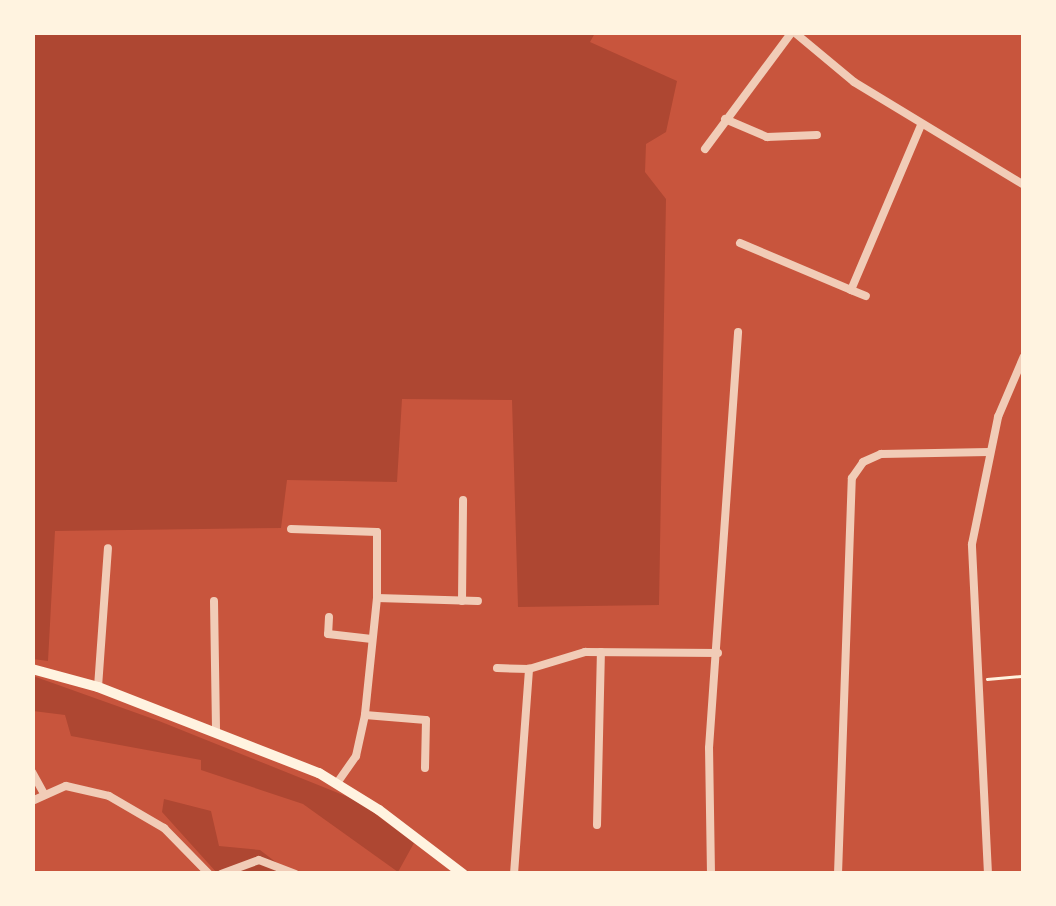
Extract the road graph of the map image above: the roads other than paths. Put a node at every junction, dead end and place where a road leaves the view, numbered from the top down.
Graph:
1 (793, 32) edge
2 (724, 118) junction
3 (921, 125) junction
4 (817, 136) dead end
5 (706, 150) dead end
6 (1024, 185) edge
7 (740, 242) dead end
8 (851, 290) junction
9 (866, 296) dead end
10 (738, 332) dead end
11 (1024, 356) edge
12 (989, 452) junction
13 (463, 500) dead end
14 (291, 529) dead end
15 (108, 548) dead end
16 (377, 598) junction
17 (214, 601) dead end
18 (462, 601) junction
19 (478, 601) dead end
20 (329, 616) dead end
21 (372, 639) junction
22 (601, 652) junction
23 (718, 653) junction
24 (32, 668) edge
25 (498, 668) dead end
26 (529, 670) junction
27 (98, 687) junction
28 (366, 715) junction
29 (216, 732) junction
30 (424, 768) dead end
31 (32, 772) edge
32 (338, 784) junction
33 (44, 794) junction
34 (32, 801) edge
35 (597, 825) dead end
36 (210, 874) edge
37 (221, 874) edge
38 (295, 874) edge
39 (463, 874) edge
40 (514, 874) edge
41 (711, 874) edge
42 (838, 874) edge
43 (988, 874) edge

1 - 2 street
1 - 3 street
2 - 4 street
2 - 5 street
3 - 6 street
3 - 8 street
7 - 8 street
8 - 9 street
10 - 23 street
11 - 12 street
12 - 42 street
12 - 43 street
13 - 18 street
14 - 16 street
15 - 27 street
16 - 18 street
16 - 21 street
17 - 29 street
18 - 19 street
20 - 21 street
21 - 28 street
22 - 23 street
22 - 26 street
22 - 35 street
23 - 41 street
24 - 27 main road
25 - 26 street
26 - 40 street
27 - 29 main road
28 - 30 street
28 - 32 street
29 - 32 main road
31 - 33 street
32 - 39 main road
33 - 34 street
33 - 36 street
37 - 38 street

